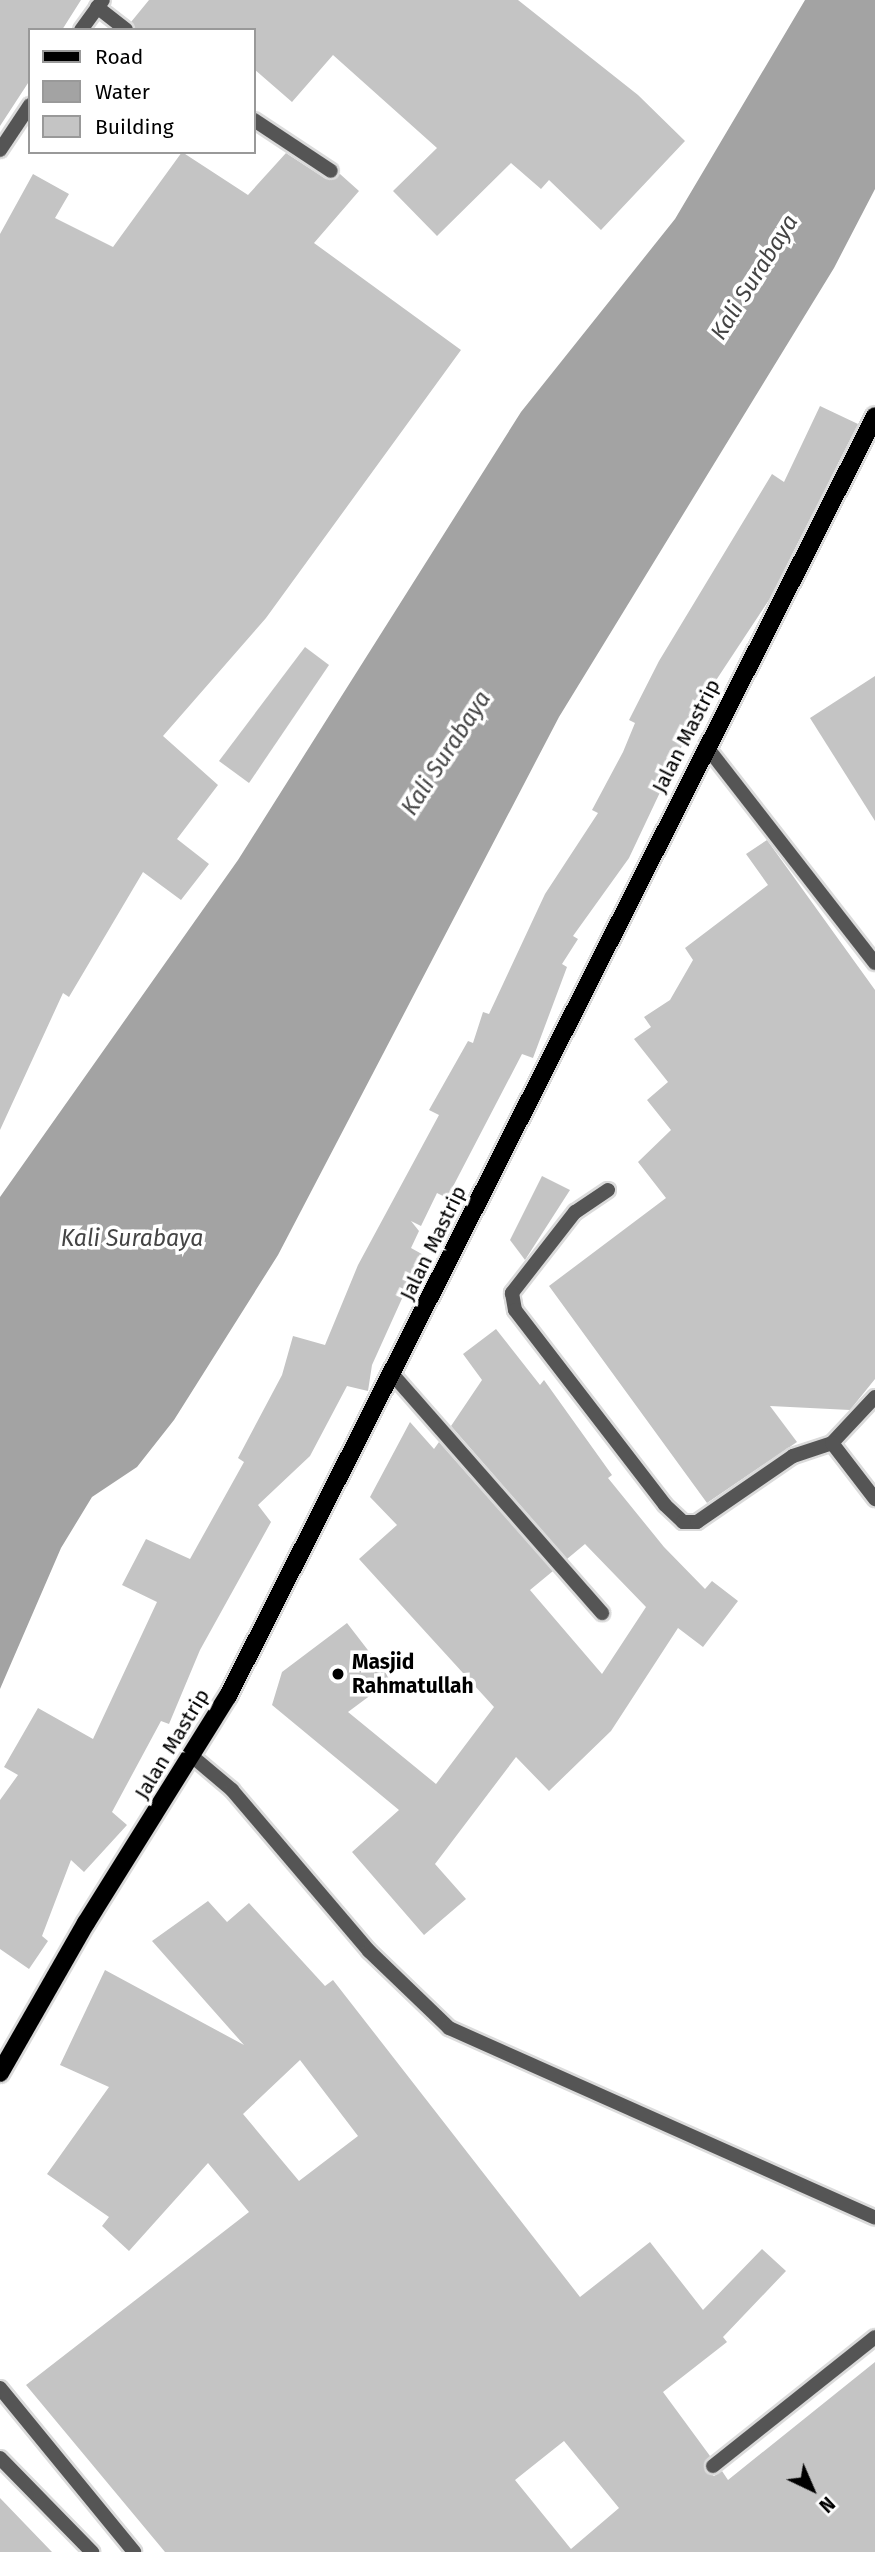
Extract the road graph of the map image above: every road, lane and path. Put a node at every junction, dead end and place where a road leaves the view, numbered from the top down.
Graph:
1 (98, 2) edge
2 (82, 28) edge
3 (124, 28) edge
4 (28, 109) edge
5 (256, 121) edge
6 (0, 150) edge
7 (331, 171) dead end
8 (875, 416) edge
9 (706, 746) junction
10 (875, 963) edge
11 (608, 1190) dead end
12 (393, 1375) junction
13 (875, 1397) edge
14 (832, 1443) junction
15 (875, 1499) edge
16 (602, 1613) dead end
17 (193, 1757) junction
18 (0, 2073) edge
19 (875, 2218) edge
20 (875, 2337) edge
21 (0, 2388) edge
22 (0, 2458) edge
23 (713, 2466) dead end
24 (92, 2552) edge
25 (134, 2552) edge

1 - 2 street
1 - 3 street
4 - 6 street
5 - 7 street
8 - 9 main road, Jalan Mastrip
9 - 10 street
9 - 12 main road, Jalan Mastrip
11 - 14 street
12 - 16 street
12 - 17 main road, Jalan Mastrip
13 - 14 street
14 - 15 street
17 - 18 main road, Jalan Mastrip
17 - 19 street
20 - 23 street
21 - 25 street
22 - 24 street

